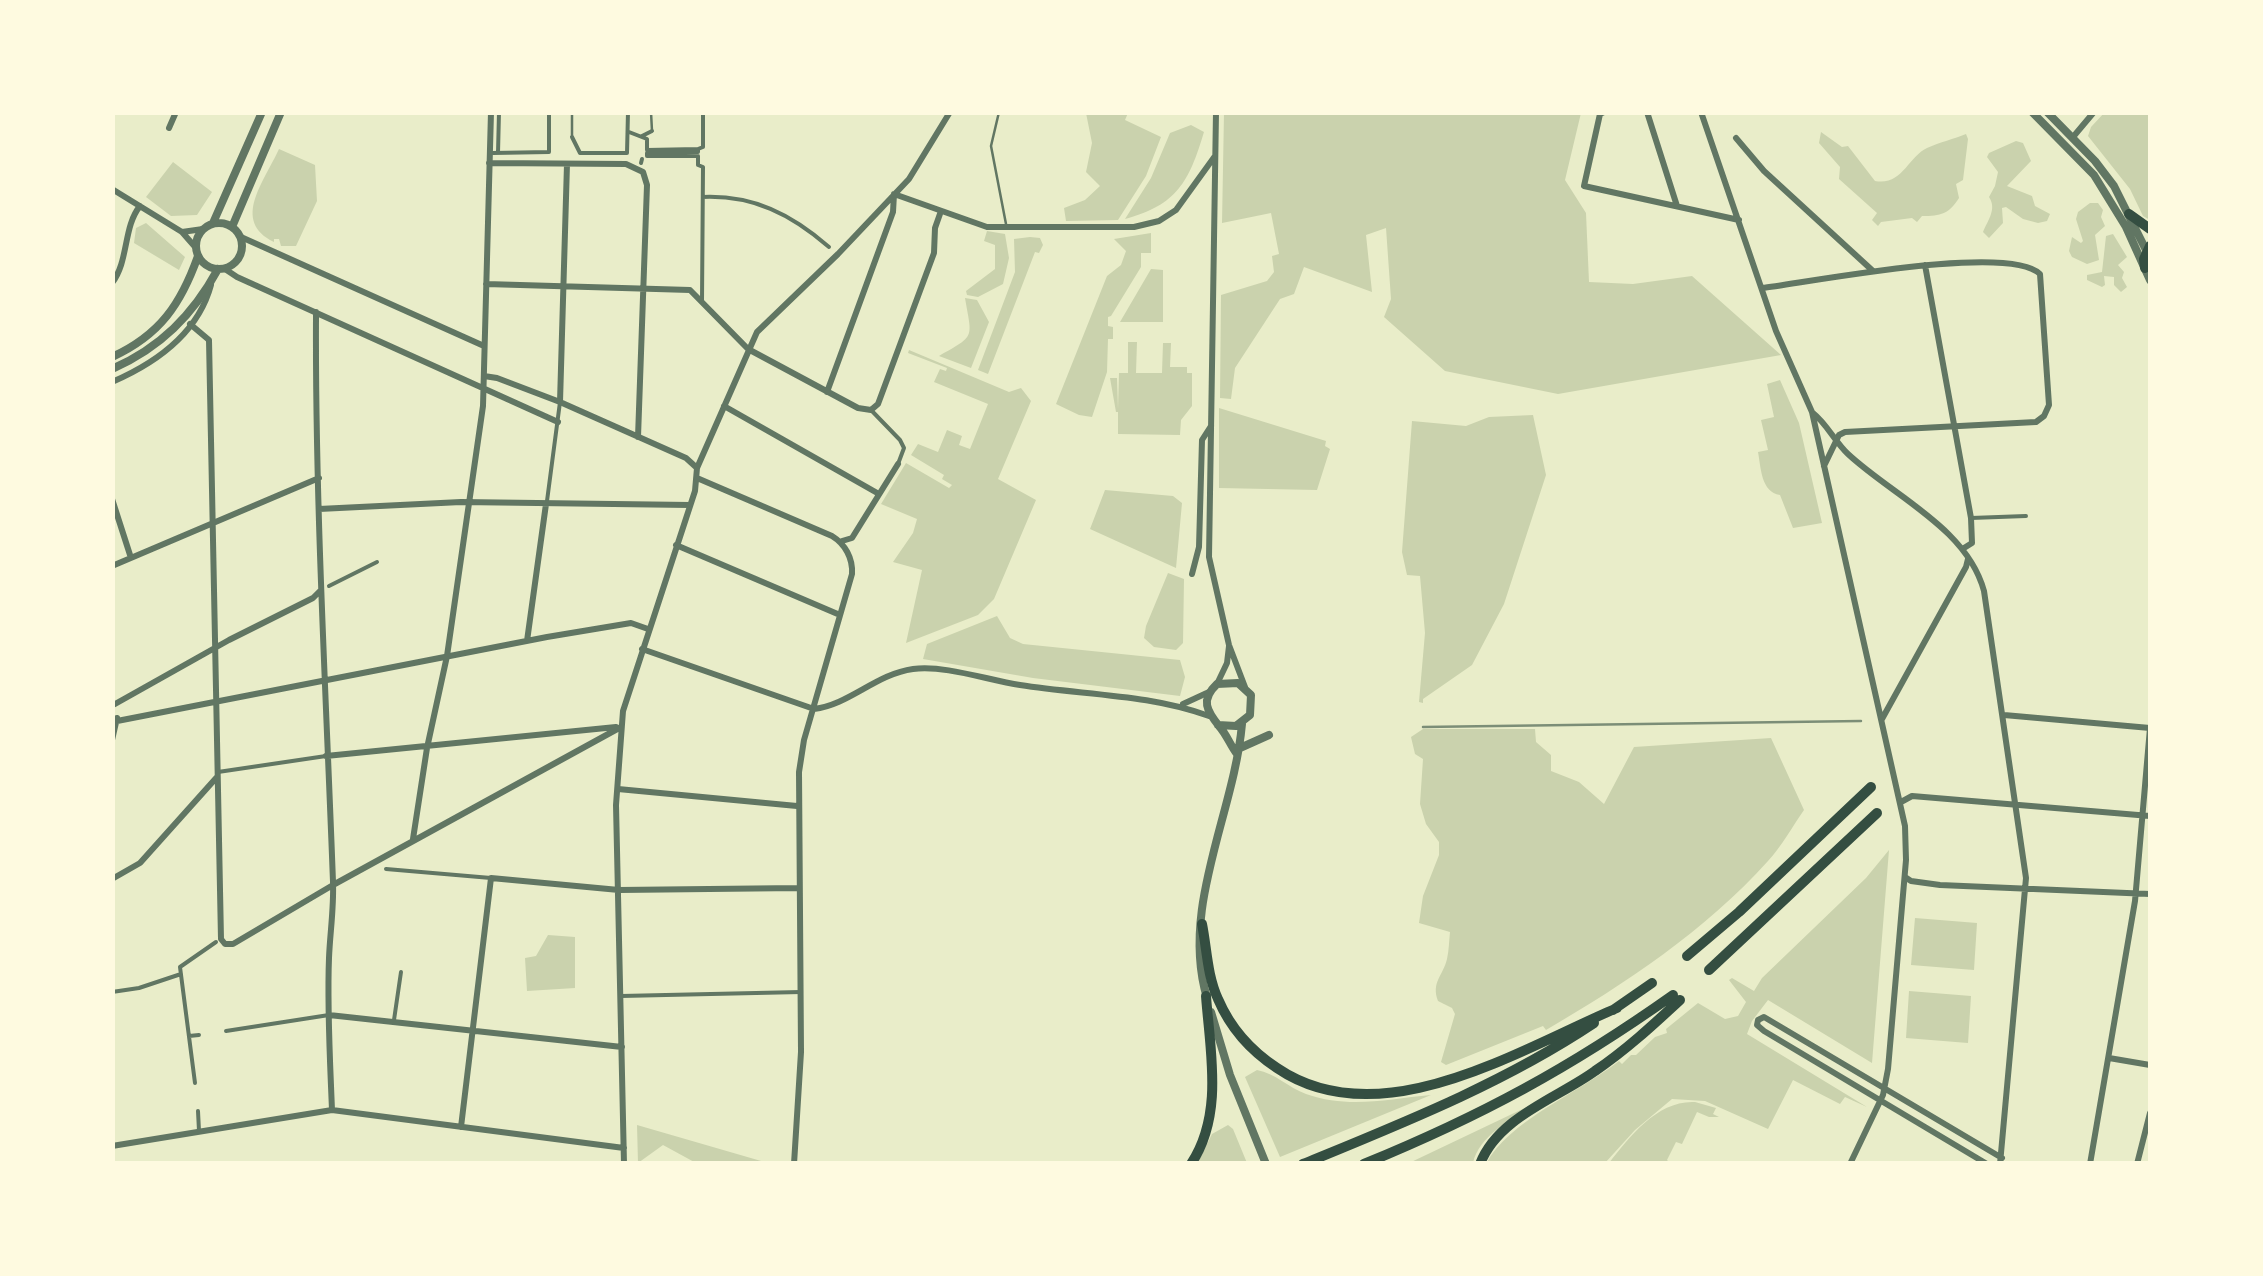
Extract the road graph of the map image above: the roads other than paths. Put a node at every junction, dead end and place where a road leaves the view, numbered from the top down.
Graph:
1 (176, 112) edge
2 (262, 112) edge
3 (280, 112) edge
4 (495, 112) edge
5 (549, 112) edge
6 (572, 112) edge
7 (628, 112) edge
8 (651, 112) edge
9 (702, 112) edge
10 (950, 112) edge
11 (998, 112) edge
12 (1216, 112) edge
13 (1647, 112) edge
14 (1702, 112) edge
15 (2032, 112) edge
16 (2047, 112) edge
17 (2094, 112) edge
18 (1601, 113) edge
19 (169, 128) dead end
20 (652, 131) joint
21 (629, 132) junction
22 (572, 137) joint
23 (2072, 137) junction
24 (642, 138) junction
25 (1736, 138) dead end
26 (698, 149) junction
27 (1216, 156) junction
28 (643, 162) junction
29 (489, 163) junction
30 (567, 164) junction
31 (112, 189) edge
32 (894, 194) junction
33 (702, 196) junction
34 (140, 206) junction
35 (1677, 207) junction
36 (941, 211) junction
37 (2129, 214) junction
38 (1738, 220) junction
39 (213, 223) junction
40 (232, 227) junction
41 (1006, 227) junction
42 (203, 229) junction
43 (2150, 229) edge
44 (182, 232) junction
45 (241, 237) junction
46 (829, 246) dead end
47 (197, 252) junction
48 (2146, 255) edge
49 (1925, 264) junction
50 (1873, 271) junction
51 (219, 272) junction
52 (2150, 280) edge
53 (112, 283) edge
54 (486, 284) junction
55 (564, 286) junction
56 (642, 288) junction
57 (1762, 288) junction
58 (702, 301) junction
59 (316, 312) junction
60 (190, 324) junction
61 (484, 346) junction
62 (748, 349) junction
63 (112, 357) edge
64 (112, 369) edge
65 (484, 376) junction
66 (112, 382) edge
67 (484, 390) junction
68 (826, 392) junction
69 (560, 402) junction
70 (724, 406) junction
71 (871, 410) junction
72 (1812, 412) junction
73 (558, 422) junction
74 (1212, 425) junction
75 (1954, 426) junction
76 (638, 437) junction
77 (1836, 440) junction
78 (898, 464) joint
79 (1824, 467) junction
80 (697, 468) junction
81 (319, 478) junction
82 (697, 478) junction
83 (879, 494) junction
84 (112, 500) edge
85 (467, 503) junction
86 (546, 504) junction
87 (690, 506) junction
88 (319, 509) junction
89 (2026, 516) dead end
90 (1971, 518) junction
91 (212, 524) junction
92 (840, 541) junction
93 (676, 545) junction
94 (1965, 550) junction
95 (1209, 555) junction
96 (1198, 557) junction
97 (131, 558) junction
98 (376, 562) dead end
99 (112, 566) edge
100 (1209, 567) junction
101 (1194, 570) junction
102 (1182, 576) dead end
103 (326, 587) junction
104 (840, 615) junction
105 (648, 628) junction
106 (527, 641) junction
107 (1230, 645) junction
108 (214, 648) junction
109 (642, 648) junction
110 (447, 656) junction
111 (326, 680) junction
112 (1216, 684) junction
113 (1244, 686) junction
114 (1209, 692) junction
115 (215, 702) junction
116 (114, 704) edge
117 (1182, 705) junction
118 (814, 708) junction
119 (1210, 716) junction
120 (2004, 716) junction
121 (1882, 720) junction
122 (115, 721) edge
123 (1242, 724) junction
124 (1218, 725) junction
125 (622, 727) junction
126 (2150, 728) edge
127 (1269, 734) dead end
128 (112, 740) edge
129 (427, 748) junction
130 (1238, 751) junction
131 (326, 756) junction
132 (218, 774) junction
133 (1871, 787) dead end
134 (618, 789) junction
135 (1900, 804) junction
136 (2017, 805) junction
137 (798, 806) junction
138 (1877, 814) dead end
139 (2146, 816) edge
140 (413, 840) junction
141 (386, 869) dead end
142 (1904, 877) junction
143 (491, 878) junction
144 (112, 879) edge
145 (333, 885) junction
146 (799, 888) junction
147 (2025, 889) junction
148 (618, 890) junction
149 (2136, 893) junction
150 (2150, 894) edge
151 (1202, 924) junction
152 (218, 940) junction
153 (1687, 956) dead end
154 (1712, 968) dead end
155 (180, 970) junction
156 (401, 972) dead end
157 (1652, 983) dead end
158 (112, 992) edge
159 (801, 992) junction
160 (620, 996) junction
161 (1206, 996) junction
162 (1617, 1008) junction
163 (329, 1015) junction
164 (394, 1020) junction
165 (473, 1030) junction
166 (226, 1031) dead end
167 (188, 1036) junction
168 (199, 1036) dead end
169 (622, 1048) junction
170 (2109, 1058) junction
171 (2150, 1065) edge
172 (195, 1083) dead end
173 (1884, 1088) junction
174 (1881, 1101) junction
175 (198, 1110) dead end
176 (332, 1110) junction
177 (2150, 1113) edge
178 (460, 1127) junction
179 (199, 1131) junction
180 (112, 1146) edge
181 (624, 1148) junction
182 (2001, 1161) edge
183 (624, 1164) edge
184 (794, 1164) edge
185 (1191, 1164) edge
186 (1266, 1164) edge
187 (1304, 1164) edge
188 (1364, 1164) edge
189 (1480, 1164) edge
190 (1850, 1164) edge
191 (1987, 1164) edge
192 (2090, 1164) edge
193 (2137, 1164) edge

1 - 19 street
2 - 39 street
3 - 40 street
4 - 5 street
4 - 29 street
6 - 22 lane
7 - 21 street
8 - 20 lane
9 - 26 street
10 - 32 street
11 - 41 lane
12 - 27 street
13 - 35 street
14 - 38 street
15 - 48 street
16 - 23 street
17 - 23 street
18 - 35 street
20 - 24 street
21 - 22 street
21 - 24 street
23 - 37 street
24 - 26 street
25 - 50 street
26 - 28 street
27 - 41 street
27 - 74 street
28 - 30 street
28 - 33 street
28 - 56 street
29 - 30 street
29 - 54 street
30 - 55 street
31 - 34 street
32 - 36 street
32 - 62 street
32 - 68 street
33 - 46 street
33 - 58 street
34 - 44 street
34 - 53 street
35 - 38 street
36 - 41 street
36 - 71 street
37 - 43 highway
37 - 48 street
38 - 57 street
39 - 40 street
39 - 42 street
40 - 45 street
42 - 44 street
42 - 47 street
44 - 47 street
45 - 51 street
45 - 61 street
47 - 51 street
47 - 63 street
48 - 52 street
49 - 50 street
49 - 75 street
49 - 75 street
50 - 57 street
51 - 59 street
51 - 60 street
51 - 64 street
54 - 55 street
54 - 61 street
55 - 56 street
55 - 69 street
56 - 58 street
56 - 76 street
57 - 72 street
58 - 62 street
59 - 67 street
59 - 81 street
60 - 66 street
60 - 91 street
61 - 65 street
62 - 68 street
62 - 70 street
65 - 67 street
65 - 69 street
67 - 73 street
67 - 85 street
68 - 71 street
69 - 73 street
69 - 76 street
70 - 80 street
70 - 83 street
71 - 78 street
72 - 77 street
72 - 79 street
73 - 86 street
74 - 95 street
74 - 96 street
75 - 77 street
75 - 90 street
76 - 80 street
77 - 79 street
77 - 94 street
78 - 83 street
79 - 121 street
80 - 82 street
81 - 88 street
81 - 91 street
82 - 87 street
82 - 92 street
83 - 92 street
84 - 97 street
85 - 86 street
85 - 88 street
85 - 110 street
86 - 87 street
86 - 106 street
87 - 93 street
88 - 103 street
89 - 90 street
90 - 94 street
91 - 97 street
91 - 108 street
92 - 104 street
93 - 104 street
93 - 105 street
94 - 120 street
94 - 121 street
95 - 96 street
95 - 100 street
96 - 101 street
97 - 99 street
98 - 103 street
100 - 101 street
100 - 107 street
101 - 102 lane
103 - 108 street
103 - 111 street
104 - 118 street
105 - 106 street
105 - 109 street
106 - 110 street
107 - 112 street
107 - 113 street
108 - 115 street
108 - 116 street
109 - 118 street
109 - 125 street
110 - 111 street
110 - 129 street
111 - 115 street
111 - 131 street
112 - 113 street
112 - 114 street
113 - 123 street
114 - 117 street
114 - 119 street
115 - 122 street
115 - 132 street
116 - 122 street
117 - 118 street
117 - 119 street
118 - 137 street
119 - 124 street
120 - 126 street
120 - 136 street
121 - 135 street
122 - 128 street
123 - 124 street
123 - 130 street
124 - 130 street
125 - 129 street
125 - 134 street
125 - 140 street
126 - 139 street
127 - 130 street
129 - 131 street
129 - 140 street
130 - 151 street
131 - 132 street
131 - 145 street
132 - 144 street
132 - 152 street
133 - 153 highway
134 - 137 street
134 - 148 street
135 - 136 street
135 - 142 street
136 - 139 street
136 - 147 street
137 - 146 street
138 - 154 highway
139 - 149 street
140 - 145 street
141 - 143 street
142 - 147 street
142 - 173 street
143 - 148 street
143 - 165 street
145 - 152 street
145 - 163 street
146 - 148 street
146 - 159 street
147 - 149 street
147 - 182 street
148 - 160 street
149 - 150 street
149 - 170 street
151 - 161 street
151 - 162 highway
152 - 155 street
155 - 158 street
155 - 167 street
156 - 164 street
157 - 162 highway
159 - 160 street
159 - 184 street
160 - 169 street
161 - 185 highway
161 - 186 street
162 - 187 highway
163 - 164 street
163 - 166 street
163 - 176 street
164 - 165 street
165 - 169 street
165 - 178 street
167 - 168 street
167 - 172 street
169 - 181 street
170 - 171 street
170 - 192 street
173 - 174 street
173 - 174 street
173 - 182 street
174 - 190 street
174 - 191 street
175 - 179 street
176 - 178 street
176 - 179 street
177 - 193 street
178 - 181 street
179 - 180 street
181 - 183 street
188 - 189 highway

